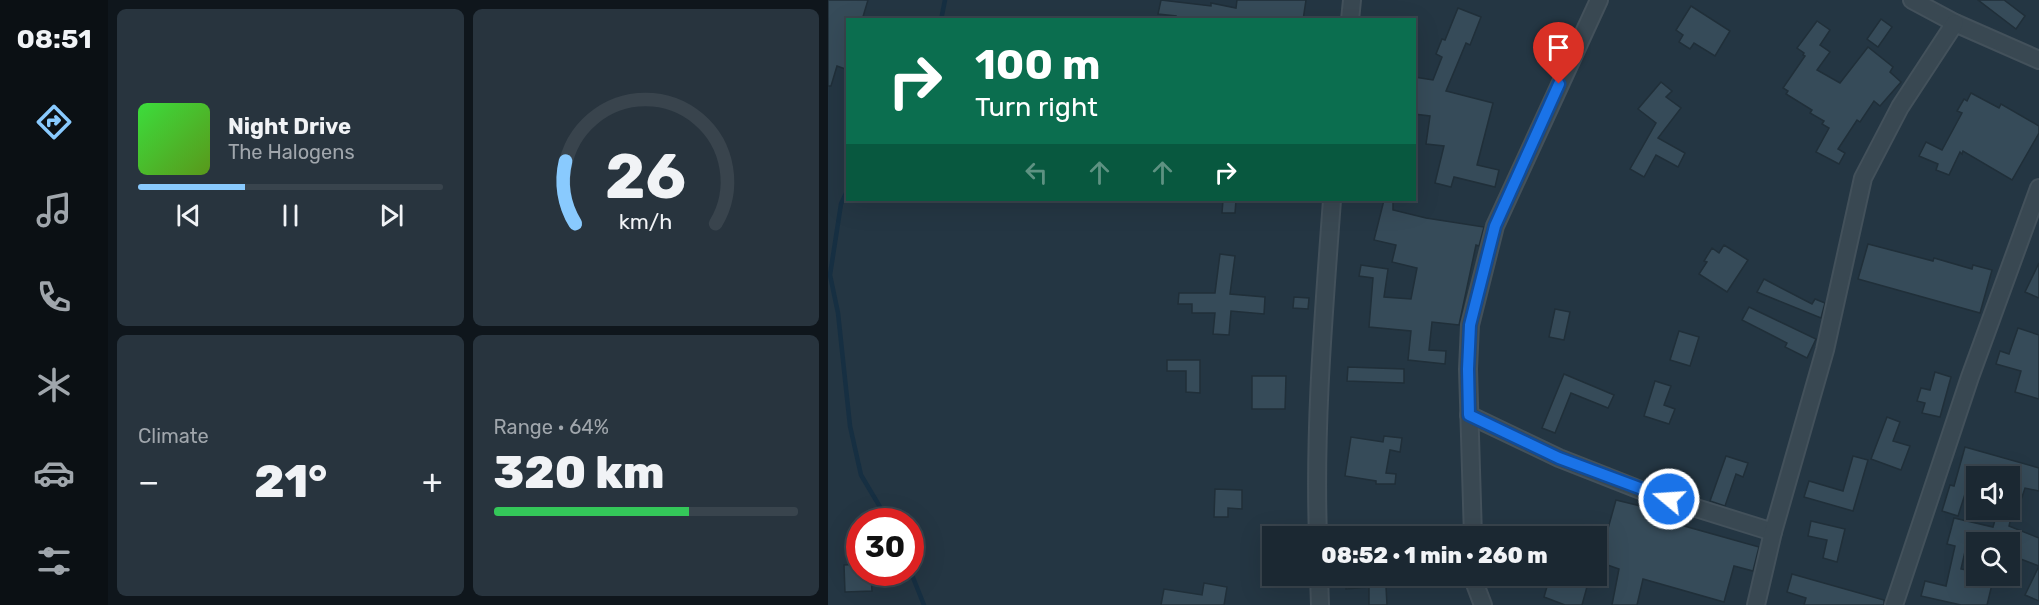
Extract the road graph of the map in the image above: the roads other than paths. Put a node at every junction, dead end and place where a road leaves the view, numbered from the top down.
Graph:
1 (1352, 0) edge
2 (1599, 0) edge
3 (1912, 0) edge
4 (1350, 18) edge
5 (1955, 22) junction
6 (2039, 60) edge
7 (2038, 193) edge
8 (1332, 201) edge
9 (2032, 228) edge
10 (1469, 415) junction
11 (1318, 526) edge
12 (1473, 526) edge
13 (1773, 532) junction
14 (1319, 586) edge
15 (1476, 586) edge
16 (1320, 605) edge
17 (1483, 605) edge
18 (1756, 605) edge
19 (1894, 605) edge

1 - 4 street
2 - 10 street
3 - 5 street
5 - 6 street
5 - 13 street
7 - 9 street
8 - 11 street
9 - 19 street
10 - 12 street
10 - 13 street
13 - 18 street
14 - 16 street
15 - 17 street

